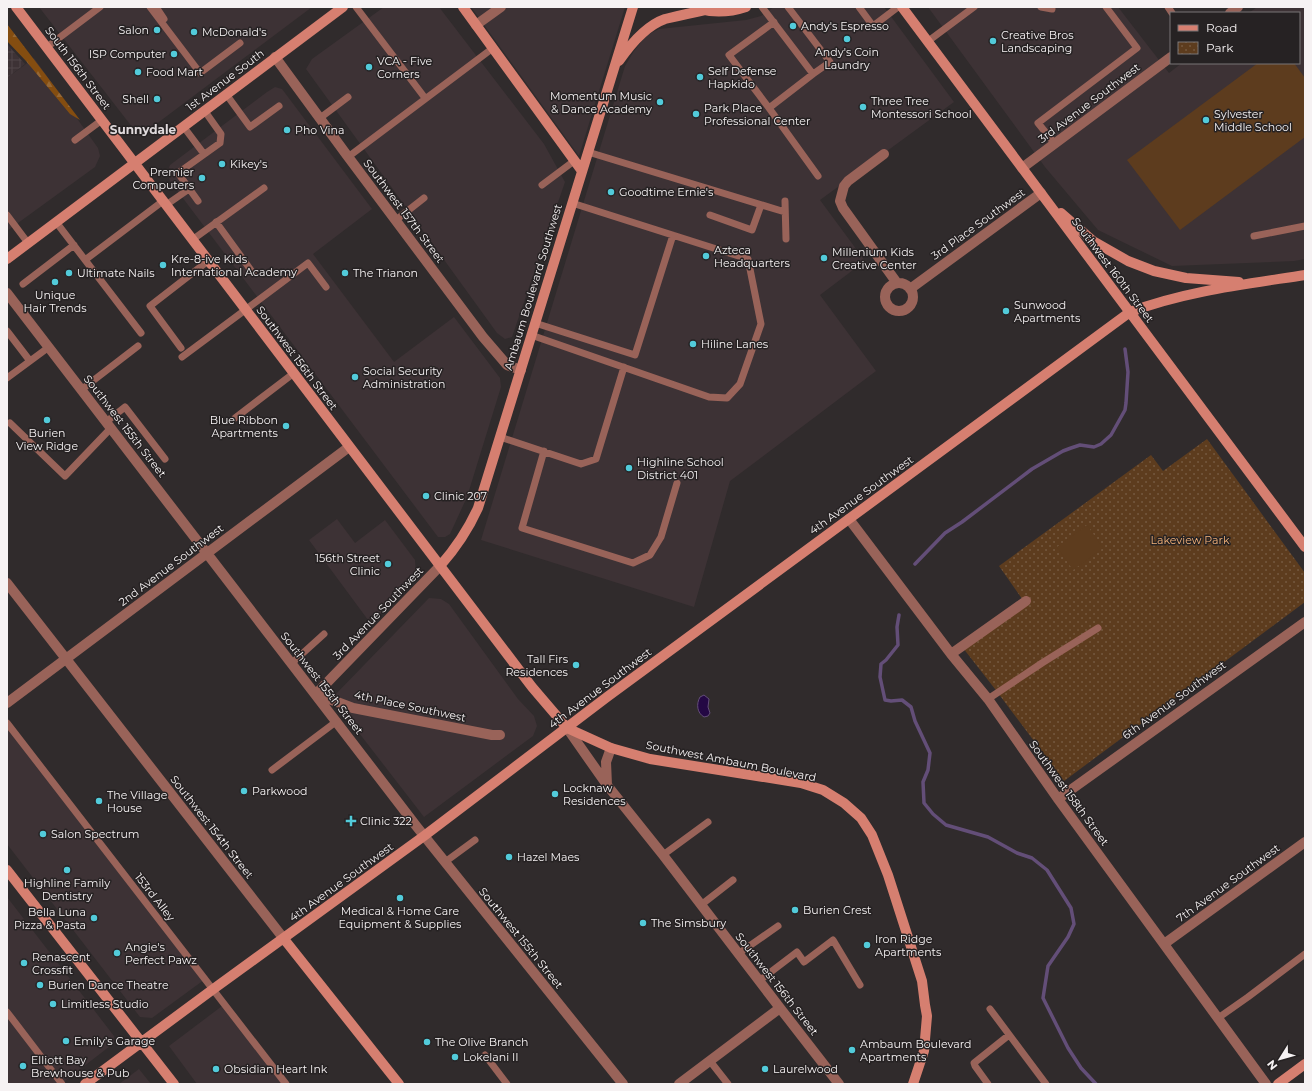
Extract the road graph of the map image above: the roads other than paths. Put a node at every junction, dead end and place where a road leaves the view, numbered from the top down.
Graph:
1 (16, 7) edge
2 (100, 7) edge
3 (150, 7) edge
4 (156, 7) edge
5 (161, 7) edge
6 (344, 7) edge
7 (356, 7) edge
8 (463, 7) edge
9 (501, 7) edge
10 (633, 7) edge
11 (693, 7) edge
12 (746, 7) edge
13 (762, 7) edge
14 (789, 7) edge
15 (859, 7) edge
16 (898, 7) edge
17 (902, 7) edge
18 (974, 7) edge
19 (1041, 7) edge
20 (1106, 7) edge
21 (1052, 9) dead end
22 (705, 10) junction
23 (161, 15) junction
24 (774, 22) junction
25 (476, 25) junction
26 (927, 42) junction
27 (240, 43) dead end
28 (47, 47) junction
29 (493, 48) junction
30 (276, 57) junction
31 (1170, 58) edge
32 (613, 69) junction
33 (200, 73) junction
34 (813, 74) junction
35 (226, 94) junction
36 (348, 97) dead end
37 (426, 98) junction
38 (279, 106) dead end
39 (769, 108) junction
40 (204, 110) junction
41 (320, 118) junction
42 (102, 120) junction
43 (183, 126) junction
44 (75, 140) dead end
45 (1055, 144) junction
46 (588, 152) junction
47 (204, 154) junction
48 (884, 154) dead end
49 (348, 157) junction
50 (574, 160) junction
51 (134, 163) junction
52 (1022, 168) junction
53 (582, 171) junction
54 (818, 176) dead end
55 (542, 185) dead end
56 (264, 188) dead end
57 (189, 189) junction
58 (1043, 195) junction
59 (424, 198) dead end
60 (198, 201) dead end
61 (785, 201) dead end
62 (164, 203) junction
63 (572, 203) junction
64 (761, 205) junction
65 (785, 212) junction
66 (7, 215) edge
67 (710, 215) dead end
68 (396, 220) junction
69 (56, 222) junction
70 (216, 222) junction
71 (1305, 226) edge
72 (673, 235) junction
73 (1254, 236) dead end
74 (786, 238) dead end
75 (192, 240) junction
76 (28, 243) junction
77 (74, 245) junction
78 (7, 259) edge
79 (85, 260) junction
80 (208, 261) junction
81 (253, 273) dead end
82 (1305, 275) edge
83 (897, 283) junction
84 (1250, 283) junction
85 (23, 284) dead end
86 (326, 287) dead end
87 (910, 289) junction
88 (7, 293) edge
89 (10, 304) edge
90 (245, 310) junction
91 (1130, 312) junction
92 (535, 323) junction
93 (7, 332) edge
94 (141, 334) dead end
95 (531, 335) junction
96 (138, 346) dead end
97 (49, 347) junction
98 (181, 348) dead end
99 (182, 357) dead end
100 (30, 361) junction
101 (624, 367) junction
102 (521, 370) junction
103 (294, 373) junction
104 (7, 378) edge
105 (81, 390) junction
106 (236, 418) dead end
107 (10, 423) dead end
108 (108, 425) junction
109 (500, 437) junction
110 (349, 447) junction
111 (544, 451) junction
112 (165, 459) dead end
113 (677, 483) dead end
114 (849, 519) junction
115 (1305, 547) edge
116 (207, 554) junction
117 (440, 566) junction
118 (7, 583) edge
119 (1026, 601) dead end
120 (1305, 622) edge
121 (1098, 628) dead end
122 (324, 634) dead end
123 (951, 654) junction
124 (65, 659) junction
125 (292, 663) junction
126 (316, 694) junction
127 (988, 699) junction
128 (7, 702) edge
129 (337, 721) junction
130 (7, 723) edge
131 (567, 728) junction
132 (500, 735) dead end
133 (610, 748) junction
134 (272, 770) dead end
135 (607, 785) junction
136 (1058, 799) junction
137 (708, 822) dead end
138 (424, 836) junction
139 (475, 840) dead end
140 (1305, 842) edge
141 (663, 855) junction
142 (445, 862) junction
143 (7, 870) edge
144 (733, 880) dead end
145 (701, 905) junction
146 (778, 926) dead end
147 (284, 939) junction
148 (1164, 944) junction
149 (738, 954) junction
150 (1305, 954) edge
151 (759, 981) junction
152 (860, 985) dead end
153 (212, 990) junction
154 (780, 1008) junction
155 (990, 1009) dead end
156 (7, 1012) edge
157 (1218, 1018) junction
158 (1009, 1035) junction
159 (141, 1042) junction
160 (485, 1055) dead end
161 (710, 1061) junction
162 (1305, 1064) edge
163 (62, 1084) edge
164 (85, 1084) edge
165 (174, 1084) edge
166 (286, 1084) edge
167 (399, 1084) edge
168 (507, 1084) edge
169 (623, 1084) edge
170 (679, 1084) edge
171 (728, 1084) edge
172 (839, 1084) edge
173 (913, 1084) edge
174 (988, 1084) edge
175 (1046, 1084) edge
176 (1266, 1084) edge
177 (1278, 1084) edge

1 - 28 street, South 156th Street
2 - 28 lane
3 - 33 lane
4 - 23 lane
5 - 23 lane
6 - 30 street, 1st Avenue South
7 - 37 lane
8 - 25 street
9 - 25 street
10 - 32 street, Ambaum Boulevard Southwest
11 - 22 street
12 - 22 street
13 - 24 lane
14 - 34 lane
15 - 16 lane
17 - 26 street, Southwest 160th Street
18 - 26 lane
19 - 21 lane
20 - 45 lane
22 - 32 street
23 - 33 lane
24 - 34 lane
24 - 39 lane
25 - 29 street
26 - 52 street, Southwest 160th Street
27 - 33 lane
28 - 42 street, South 156th Street
29 - 37 lane
29 - 50 street
30 - 35 street, 1st Avenue South
30 - 41 street, Southwest 157th Street
31 - 45 street, 3rd Avenue Southwest
32 - 46 street, Ambaum Boulevard Southwest
34 - 39 lane
35 - 38 lane
35 - 40 street, 1st Avenue South
36 - 41 lane
37 - 49 lane
39 - 54 lane
40 - 43 street, 1st Avenue South
40 - 47 lane
41 - 49 street, Southwest 157th Street
42 - 44 lane
42 - 51 street, South 156th Street
43 - 47 lane
43 - 51 street, 1st Avenue South
45 - 52 street, 3rd Avenue Southwest
46 - 53 street, Ambaum Boulevard Southwest
46 - 64 lane
47 - 57 lane
48 - 83 street
49 - 68 street, Southwest 157th Street
50 - 53 street
50 - 55 lane
51 - 62 street, Southwest 156th Street
51 - 69 street, 1st Avenue South
52 - 58 street, Southwest 160th Street
53 - 63 street, Ambaum Boulevard Southwest
56 - 70 lane
57 - 60 lane
57 - 62 lane
58 - 84 street
58 - 87 street, 3rd Place Southwest
58 - 91 street, Southwest 160th Street
59 - 68 lane
61 - 65 lane
62 - 75 street, Southwest 156th Street
62 - 79 lane
63 - 72 lane
63 - 92 street, Ambaum Boulevard Southwest
64 - 65 lane
64 - 67 lane
65 - 74 lane
66 - 76 lane
68 - 102 street, Southwest 157th Street
69 - 76 street, 1st Avenue South
69 - 77 lane
70 - 75 lane
70 - 81 lane
71 - 73 lane
72 - 92 lane
72 - 101 lane
75 - 80 street, Southwest 156th Street
76 - 78 street, 1st Avenue South
77 - 79 lane
77 - 85 lane
79 - 94 lane
80 - 90 street, Southwest 156th Street
80 - 98 lane
82 - 84 street
83 - 87 street
83 - 87 street
84 - 91 street, 4th Avenue Southwest
86 - 90 lane
88 - 89 street, Southwest 155th Street
89 - 97 street, Southwest 155th Street
90 - 99 lane
90 - 103 street, Southwest 156th Street
91 - 114 street, 4th Avenue Southwest
91 - 115 street, Southwest 160th Street
92 - 95 street, Ambaum Boulevard Southwest
93 - 100 lane
95 - 101 lane
95 - 102 street, Ambaum Boulevard Southwest
96 - 105 lane
97 - 100 lane
97 - 105 street, Southwest 155th Street
100 - 104 lane
101 - 111 lane
102 - 109 street, Ambaum Boulevard Southwest
103 - 106 lane
103 - 110 street, Southwest 156th Street
105 - 108 street, Southwest 155th Street
107 - 108 lane
108 - 112 lane
108 - 116 street, Southwest 155th Street
109 - 111 lane
109 - 117 street, Ambaum Boulevard Southwest
110 - 116 street, 2nd Avenue Southwest
110 - 117 street, Southwest 156th Street
111 - 113 lane
114 - 123 street, Southwest 158th Street
114 - 131 street, 4th Avenue Southwest
116 - 124 street, 2nd Avenue Southwest
116 - 125 street, Southwest 155th Street
117 - 126 street, 3rd Avenue Southwest
117 - 131 street, Southwest Ambaum Boulevard
118 - 124 street, Southwest 154th Street
119 - 123 street
120 - 136 street, 6th Avenue Southwest
121 - 127 lane
122 - 125 lane
123 - 127 street, Southwest 158th Street
124 - 128 street, 2nd Avenue Southwest
124 - 147 street, Southwest 154th Street
125 - 126 street, Southwest 155th Street
126 - 129 street, Southwest 155th Street
126 - 132 street, 4th Place Southwest
127 - 136 street, Southwest 158th Street
129 - 134 lane
129 - 138 street, Southwest 155th Street
130 - 153 lane, 153rd Alley
131 - 133 street, Southwest Ambaum Boulevard
131 - 135 street, Southwest 156th Street
131 - 138 street, 4th Avenue Southwest
133 - 135 street
133 - 173 street, Southwest Ambaum Boulevard
135 - 141 street, Southwest 156th Street
136 - 148 street, Southwest 158th Street
137 - 141 lane
138 - 142 street, Southwest 155th Street
138 - 147 street, 4th Avenue Southwest
139 - 142 lane
140 - 148 street, 7th Avenue Southwest
141 - 145 street, Southwest 156th Street
142 - 169 street, Southwest 155th Street
143 - 159 street
144 - 145 lane
145 - 149 street, Southwest 156th Street
146 - 149 lane
147 - 153 street, 4th Avenue Southwest
147 - 167 street, Southwest 154th Street
148 - 157 street, Southwest 158th Street
149 - 151 street, Southwest 156th Street
150 - 157 lane
151 - 152 lane
151 - 154 street, Southwest 156th Street
153 - 159 street, 4th Avenue Southwest
153 - 166 lane, 153rd Alley
154 - 161 street
154 - 172 street, Southwest 156th Street
155 - 158 lane
156 - 163 lane
157 - 176 street, Southwest 158th Street
158 - 174 lane
158 - 175 lane
159 - 164 street, 4th Avenue Southwest
159 - 165 street
160 - 168 lane
161 - 170 street
161 - 171 lane
162 - 177 street

